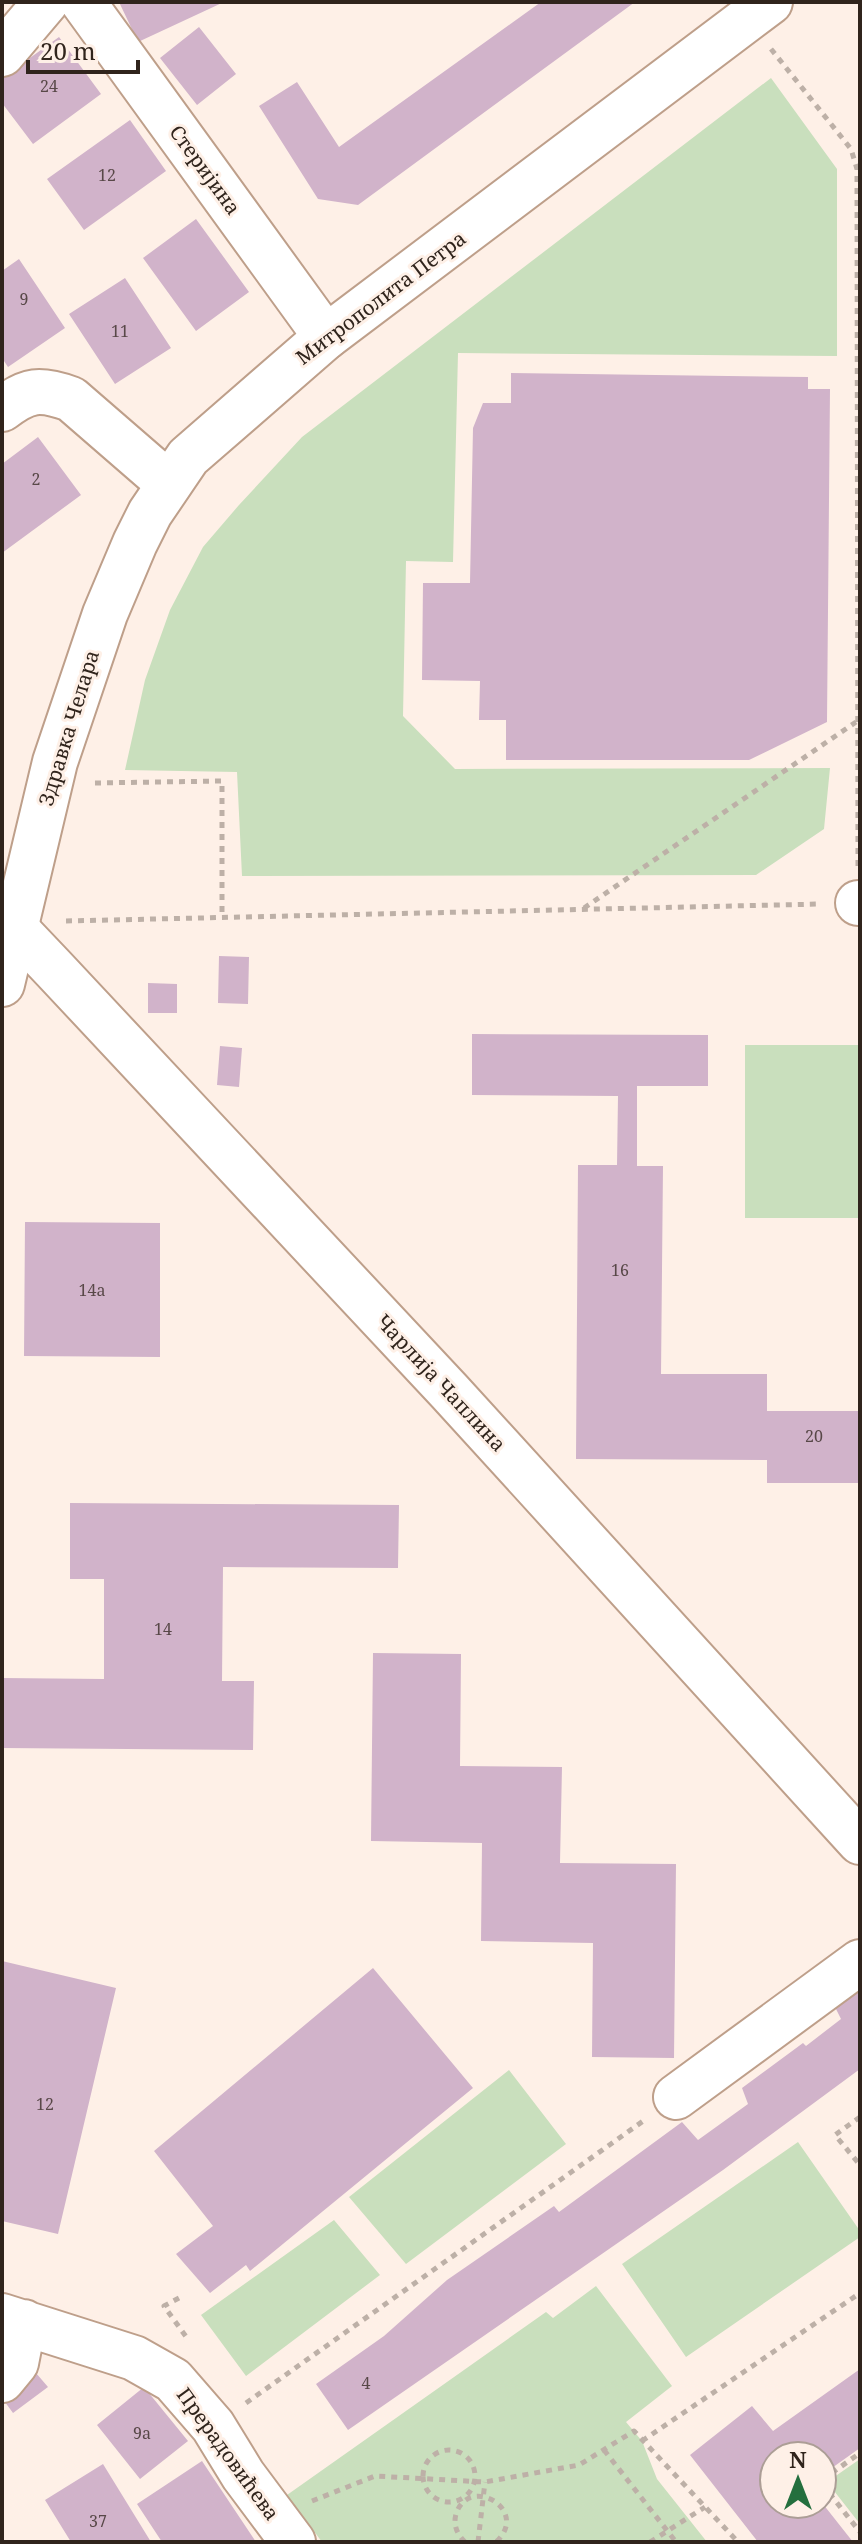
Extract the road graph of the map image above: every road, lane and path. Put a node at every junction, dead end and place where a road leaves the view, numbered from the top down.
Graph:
1 (46, 2) edge
2 (83, 2) edge
3 (770, 2) edge
4 (2, 54) edge
5 (777, 57) dead end
6 (326, 337) junction
7 (2, 409) edge
8 (858, 418) edge
9 (169, 484) junction
10 (857, 721) junction
11 (95, 783) dead end
12 (859, 903) edge
13 (583, 909) junction
14 (222, 917) junction
15 (66, 921) dead end
16 (9, 924) edge
17 (2, 984) edge
18 (855, 1826) edge
19 (860, 1962) edge
20 (676, 2097) joint
21 (860, 2117) edge
22 (860, 2165) edge
23 (860, 2293) edge
24 (179, 2298) dead end
25 (13, 2319) edge
26 (179, 2343) dead end
27 (2, 2380) edge
28 (213, 2426) junction
29 (642, 2441) junction
30 (604, 2450) junction
31 (860, 2453) edge
32 (838, 2470) edge
33 (424, 2479) junction
34 (474, 2481) junction
35 (485, 2482) junction
36 (483, 2496) junction
37 (309, 2502) dead end
38 (838, 2503) edge
39 (705, 2507) junction
40 (667, 2530) junction
41 (860, 2532) edge
42 (293, 2542) edge
43 (465, 2542) edge
44 (478, 2542) edge
45 (496, 2542) edge
46 (650, 2542) edge
47 (676, 2542) edge
48 (738, 2542) edge

1 - 4 street
2 - 6 street, Стеријина
3 - 6 street, Митрополита Петра
5 - 8 path
6 - 9 street, Митрополита Петра
7 - 9 street
8 - 10 path
9 - 16 street, Здравка Челара
10 - 12 path
10 - 13 path
11 - 14 path
12 - 13 path
13 - 14 path
14 - 15 path
16 - 17 street, Здравка Челара
16 - 18 street, Чарлија Чаплина
19 - 20 street
20 - 28 path
21 - 22 path
23 - 29 path
24 - 26 path
25 - 27 street, Прерадовићева
25 - 28 street, Прерадовићева
28 - 42 street, Прерадовићева
29 - 30 path
29 - 39 path
30 - 35 path
30 - 40 path
31 - 32 path
33 - 34 path
33 - 34 path
33 - 34 path
33 - 37 path
34 - 35 path
35 - 36 path
36 - 43 path
36 - 44 path
36 - 45 path
38 - 41 path
39 - 40 path
39 - 48 path
40 - 46 path
40 - 47 path

